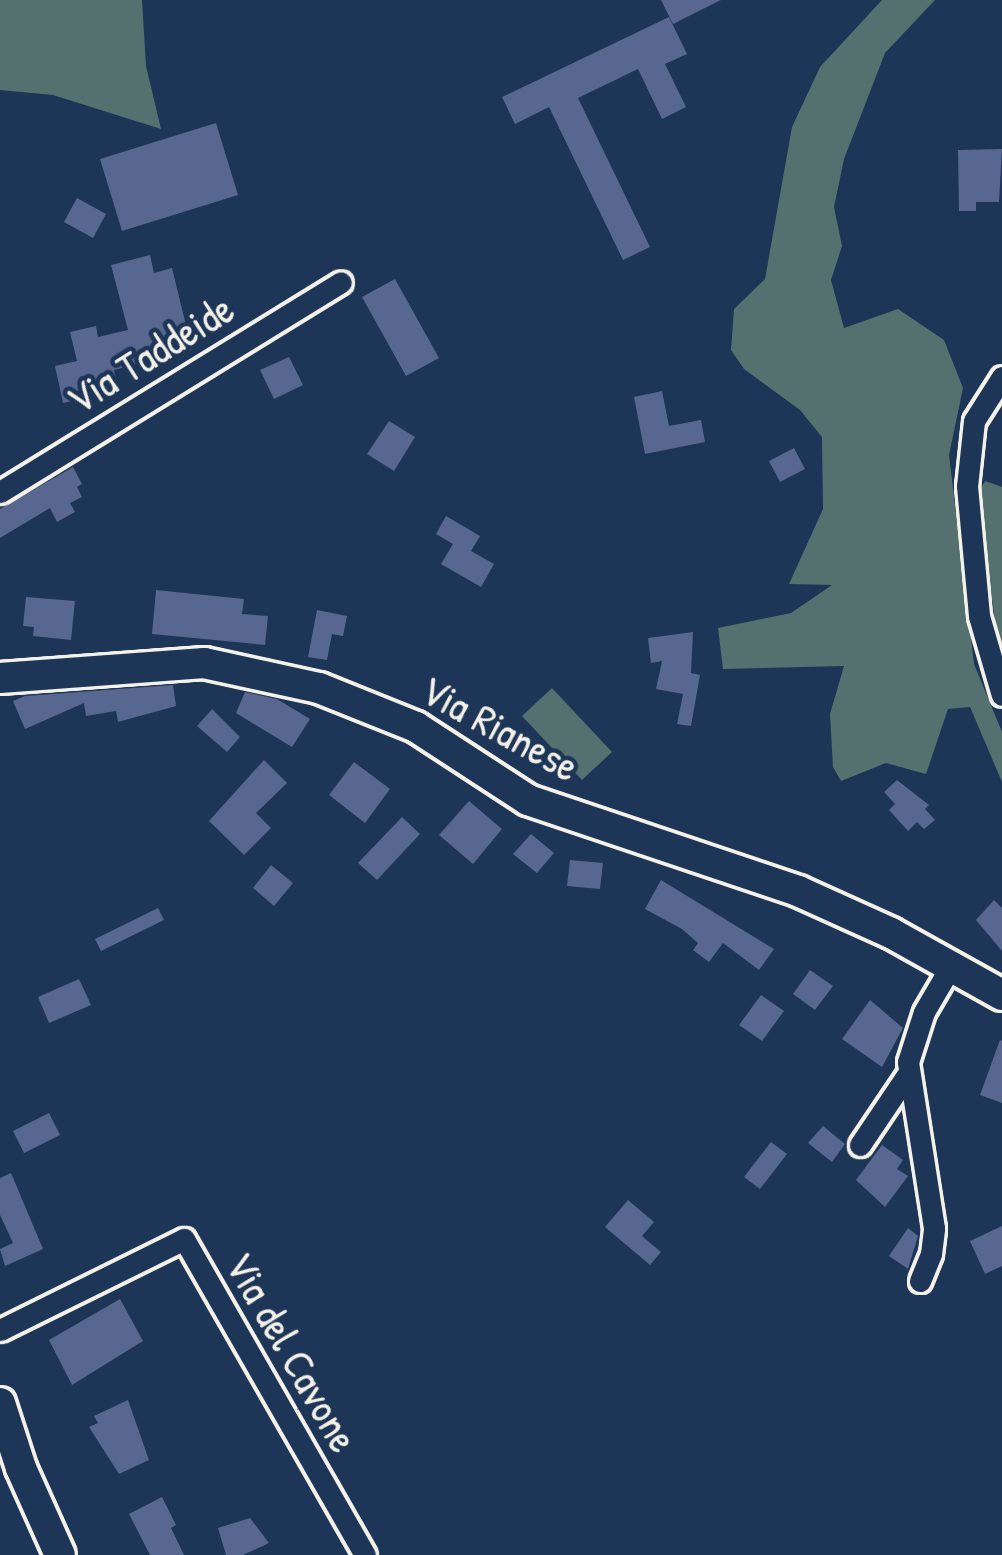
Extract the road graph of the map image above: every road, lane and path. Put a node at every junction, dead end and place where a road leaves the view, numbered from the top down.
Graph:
1 (341, 282) dead end
2 (1002, 377) edge
3 (0, 493) edge
4 (0, 677) edge
5 (1002, 694) edge
6 (951, 966) junction
7 (1002, 994) edge
8 (907, 1075) junction
9 (860, 1145) dead end
10 (920, 1281) dead end
11 (0, 1330) edge
12 (0, 1403) edge
13 (60, 1555) edge
14 (365, 1555) edge

1 - 3 street, Via Taddeide
2 - 5 street
4 - 6 main road, Via Rianese
6 - 7 main road, Via Rianese
6 - 8 street
8 - 9 street
8 - 10 street
11 - 14 street, Via del Cavone
12 - 13 main road

